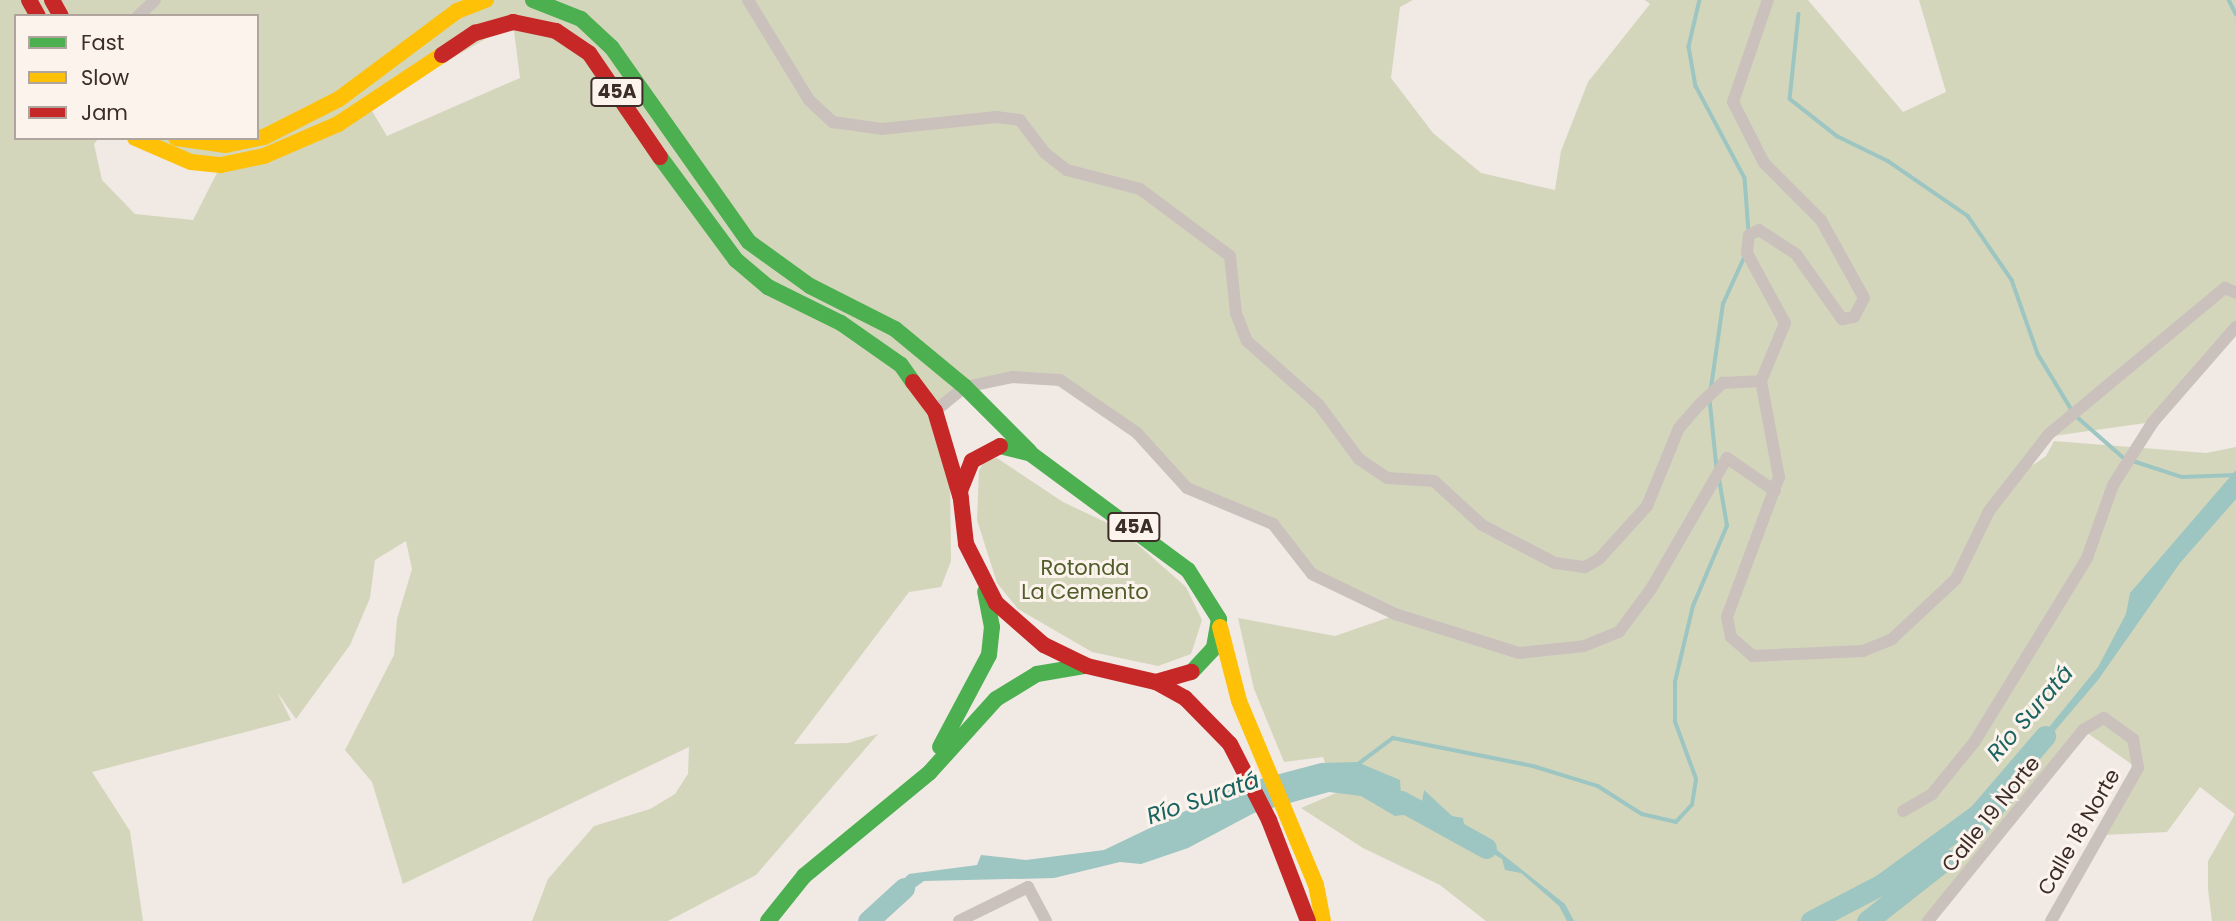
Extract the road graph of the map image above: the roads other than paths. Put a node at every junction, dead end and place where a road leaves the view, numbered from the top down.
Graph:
1 (155, 0) edge
2 (486, 0) edge
3 (533, 0) edge
4 (748, 0) edge
5 (1768, 0) edge
6 (140, 14) edge
7 (259, 138) edge
8 (140, 140) edge
9 (190, 140) edge
10 (250, 140) edge
11 (2236, 278) edge
12 (2230, 291) edge
13 (2236, 327) edge
14 (1761, 382) junction
15 (965, 387) junction
16 (935, 411) junction
17 (1031, 454) junction
18 (1775, 491) junction
19 (961, 499) junction
20 (980, 579) junction
21 (1219, 619) junction
22 (1087, 666) junction
23 (1156, 682) junction
24 (2083, 730) joint
25 (1903, 811) dead end
26 (879, 812) junction
27 (768, 921) edge
28 (959, 921) edge
29 (1046, 921) edge
30 (1308, 921) edge
31 (1323, 921) edge
32 (1928, 921) edge
33 (2050, 921) edge

1 - 6 street
2 - 7 main road
3 - 15 main road, 45A
4 - 14 street
5 - 14 street
8 - 16 main road, 45A
9 - 10 main road
11 - 12 street
12 - 18 street
13 - 25 street
14 - 18 street
15 - 16 street
15 - 17 main road, 45A
15 - 18 street
16 - 19 main road, 45A
17 - 19 main road, 45A
17 - 21 main road, 45A
19 - 20 main road, 45A
20 - 22 main road, 45A
20 - 26 main road
21 - 23 main road, 45A
21 - 31 main road, 45A
22 - 23 main road, 45A
22 - 26 main road
23 - 30 main road, 45A
24 - 32 street, Calle 19 Norte
24 - 33 street, Calle 18 Norte
26 - 27 main road
28 - 29 street

